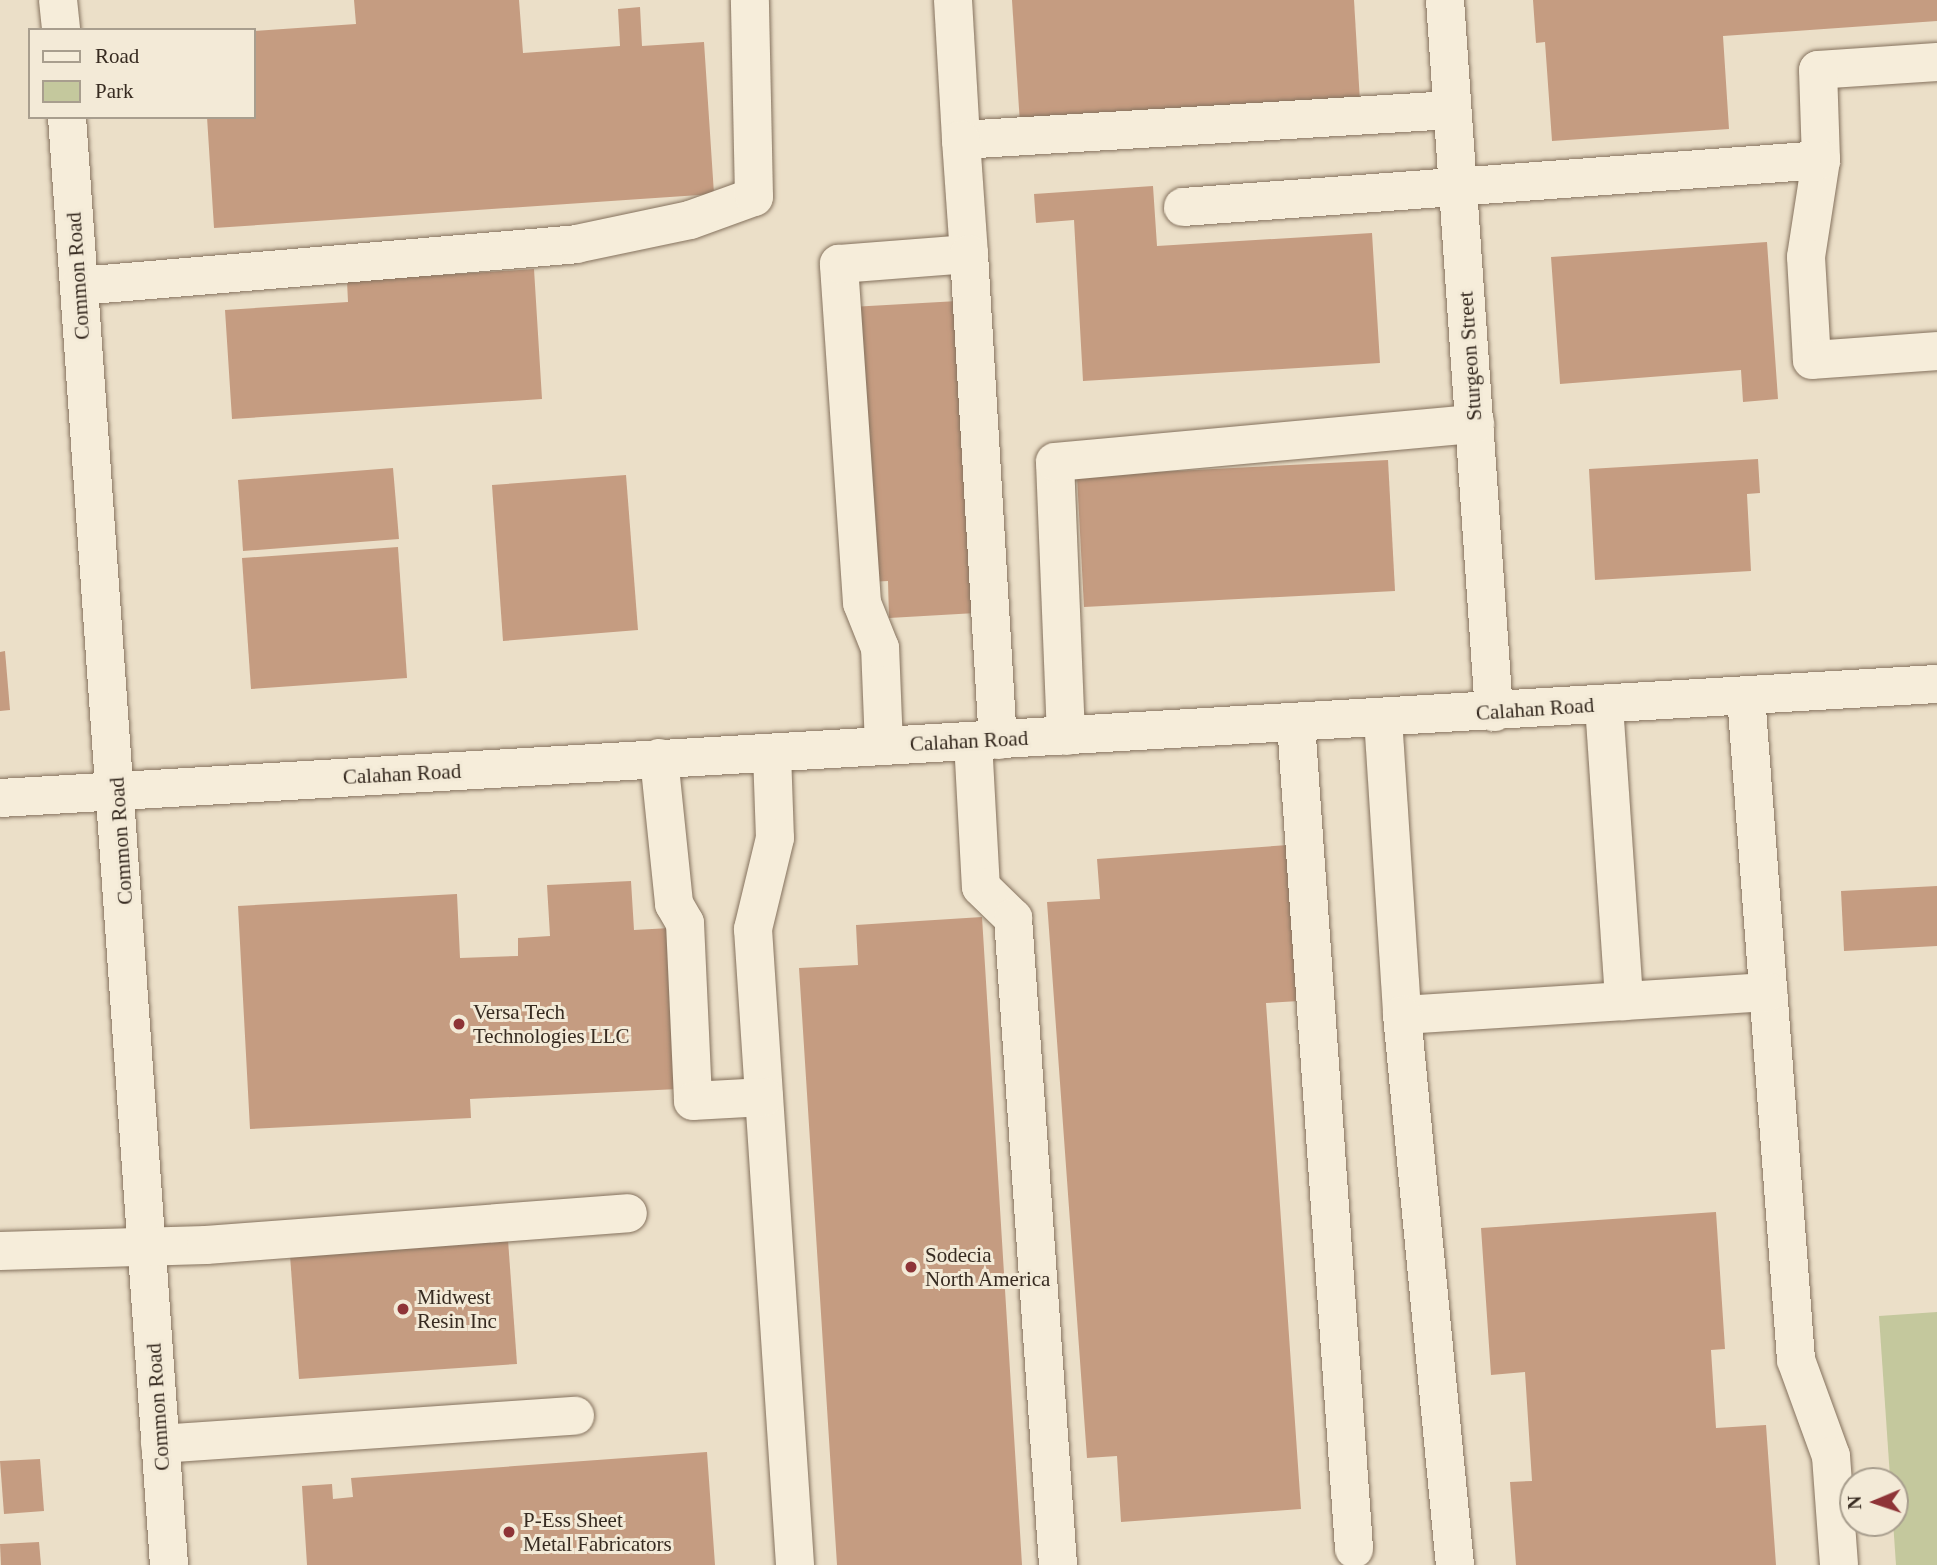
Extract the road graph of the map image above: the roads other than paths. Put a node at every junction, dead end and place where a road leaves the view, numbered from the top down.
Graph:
1 (58, 0) edge
2 (750, 0) edge
3 (953, 0) edge
4 (1445, 0) edge
5 (61, 28) edge
6 (1937, 62) edge
7 (1452, 110) junction
8 (67, 119) edge
9 (961, 140) junction
10 (1821, 160) junction
11 (1457, 183) junction
12 (1183, 207) dead end
13 (969, 254) junction
14 (79, 286) junction
15 (1937, 351) edge
16 (1475, 424) junction
17 (1937, 684) edge
18 (1746, 696) junction
19 (1604, 705) junction
20 (1494, 712) junction
21 (1383, 718) junction
22 (1296, 723) junction
23 (1066, 736) junction
24 (986, 740) junction
25 (884, 746) junction
26 (772, 753) junction
27 (659, 758) junction
28 (118, 791) junction
29 (0, 798) edge
30 (1768, 992) junction
31 (1624, 1001) junction
32 (1402, 1015) junction
33 (764, 1097) junction
34 (628, 1213) dead end
35 (146, 1244) junction
36 (0, 1251) edge
37 (575, 1416) dead end
38 (160, 1444) junction
39 (1354, 1549) dead end
40 (169, 1565) edge
41 (795, 1565) edge
42 (1058, 1565) edge
43 (1455, 1565) edge
44 (1839, 1565) edge

1 - 5 street
2 - 14 street
3 - 9 street
4 - 7 street, Sturgeon Street
6 - 10 street
7 - 9 street
7 - 11 street, Sturgeon Street
8 - 14 street, Common Road
9 - 13 street
10 - 11 street
10 - 15 street
11 - 12 street
11 - 16 street, Sturgeon Street
13 - 24 street
13 - 25 street
14 - 28 street, Common Road
16 - 20 street, Sturgeon Street
16 - 23 street
17 - 18 street, Calahan Road
18 - 19 street, Calahan Road
18 - 30 street
19 - 20 street, Calahan Road
19 - 31 street
20 - 21 street, Calahan Road
21 - 22 street, Calahan Road
21 - 32 street
22 - 23 street, Calahan Road
22 - 39 street
23 - 24 street, Calahan Road
24 - 25 street, Calahan Road
24 - 42 street
25 - 26 street, Calahan Road
26 - 27 street, Calahan Road
26 - 33 street
27 - 28 street, Calahan Road
27 - 33 street
28 - 29 street, Calahan Road
28 - 35 street, Common Road
30 - 31 street
30 - 44 street
31 - 32 street
32 - 43 street
33 - 41 street
34 - 35 street
35 - 36 street
35 - 38 street, Common Road
37 - 38 street
38 - 40 street, Common Road

